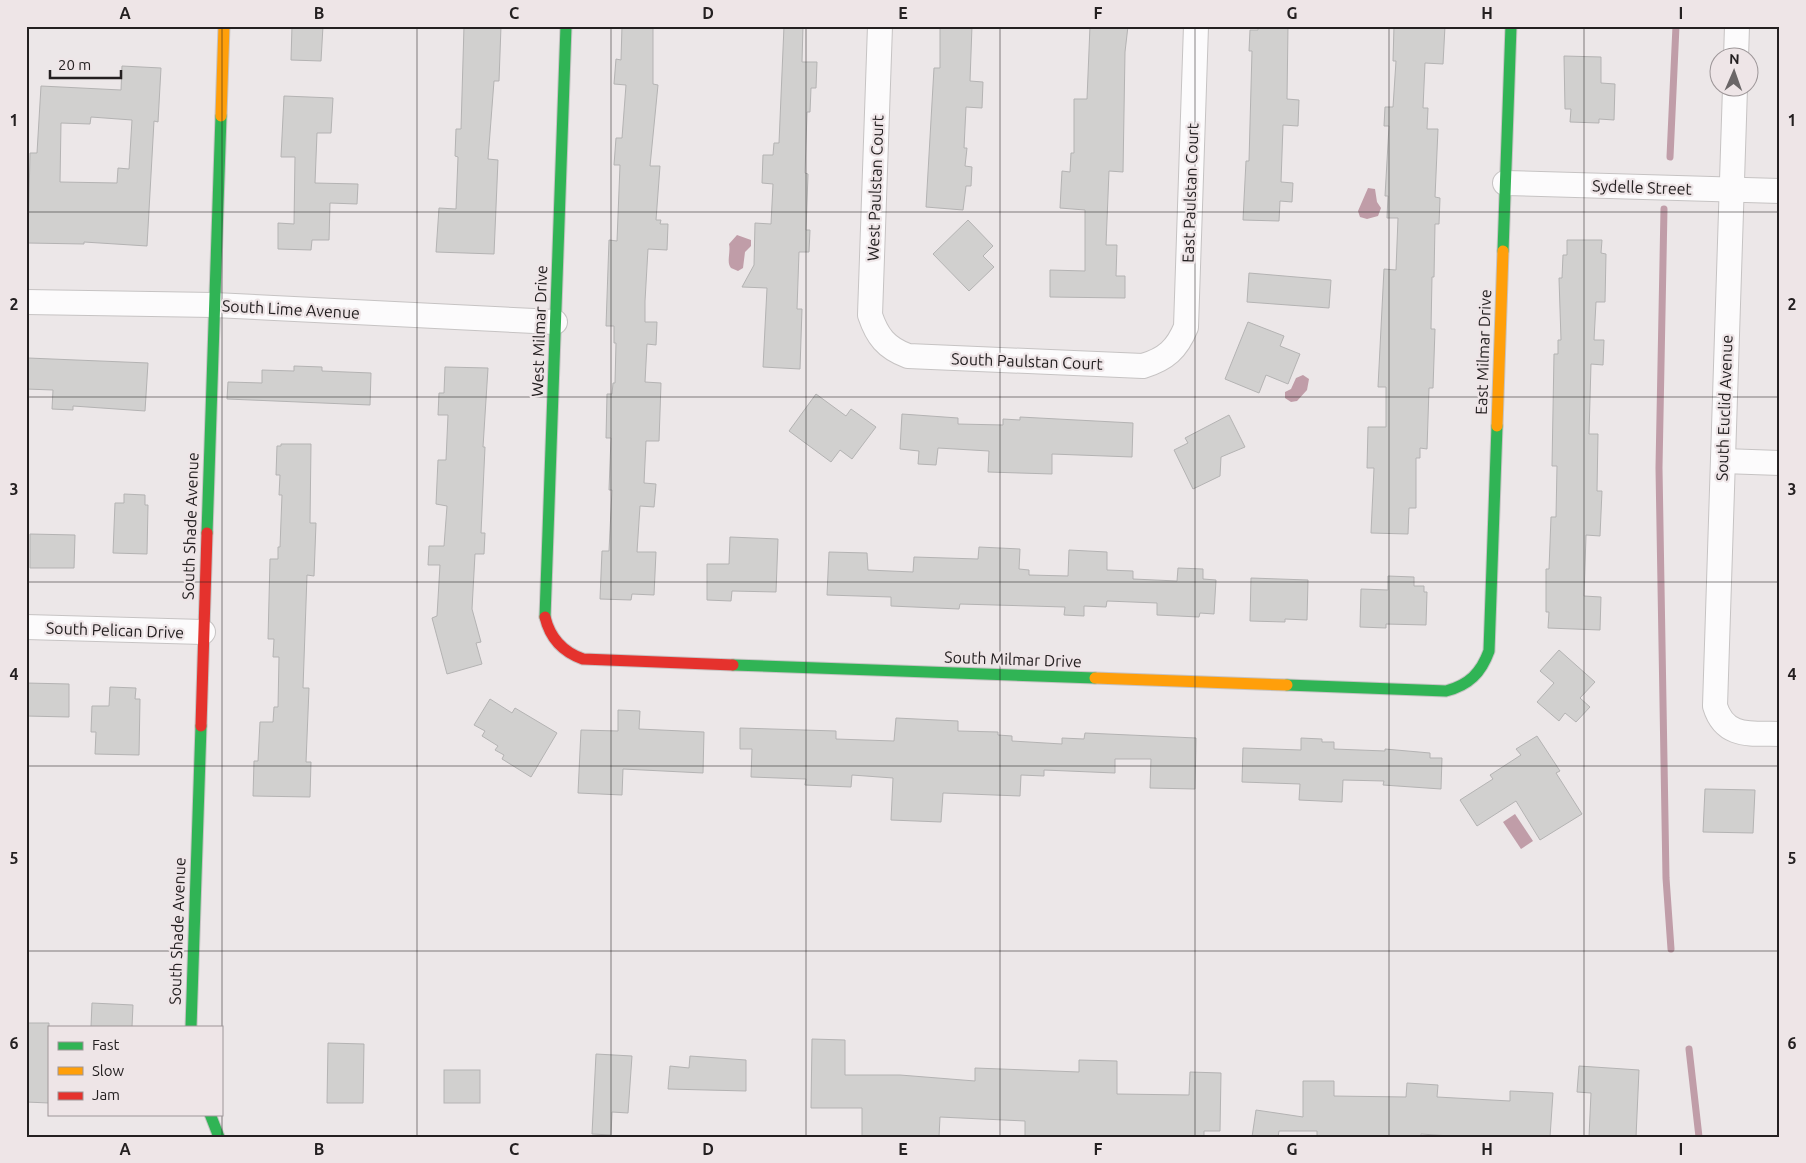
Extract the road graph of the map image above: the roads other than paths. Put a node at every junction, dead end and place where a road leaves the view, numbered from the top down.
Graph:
1 (224, 26) edge
2 (566, 26) edge
3 (880, 26) edge
4 (1196, 26) edge
5 (1511, 26) edge
6 (1737, 26) edge
7 (1736, 48) edge
8 (1735, 98) edge
9 (1505, 183) junction
10 (1732, 190) junction
11 (1780, 191) edge
12 (26, 302) edge
13 (214, 305) junction
14 (555, 322) junction
15 (886, 345) joint
16 (1169, 354) joint
17 (1723, 461) junction
18 (1780, 462) edge
19 (26, 627) edge
20 (203, 632) junction
21 (551, 636) joint
22 (1477, 676) joint
23 (1780, 734) edge
24 (191, 1026) edge
25 (211, 1116) edge
26 (218, 1137) edge

1 - 13 street, South Shade Avenue
2 - 14 street, West Milmar Drive
3 - 15 street, West Paulstan Court
4 - 16 street, East Paulstan Court
5 - 9 street, East Milmar Drive
6 - 7 street
8 - 10 street, South Euclid Avenue
9 - 10 street, Sydelle Street
9 - 22 street, East Milmar Drive
10 - 11 street, Sydelle Street
10 - 17 street, South Euclid Avenue
12 - 13 street, South Lime Avenue
13 - 14 street, South Lime Avenue
13 - 20 street, South Shade Avenue
14 - 21 street, West Milmar Drive
15 - 16 street, South Paulstan Court
17 - 18 street
17 - 23 street, South Euclid Avenue
19 - 20 street, South Pelican Drive
20 - 24 street, South Shade Avenue
21 - 22 street, South Milmar Drive
25 - 26 street

